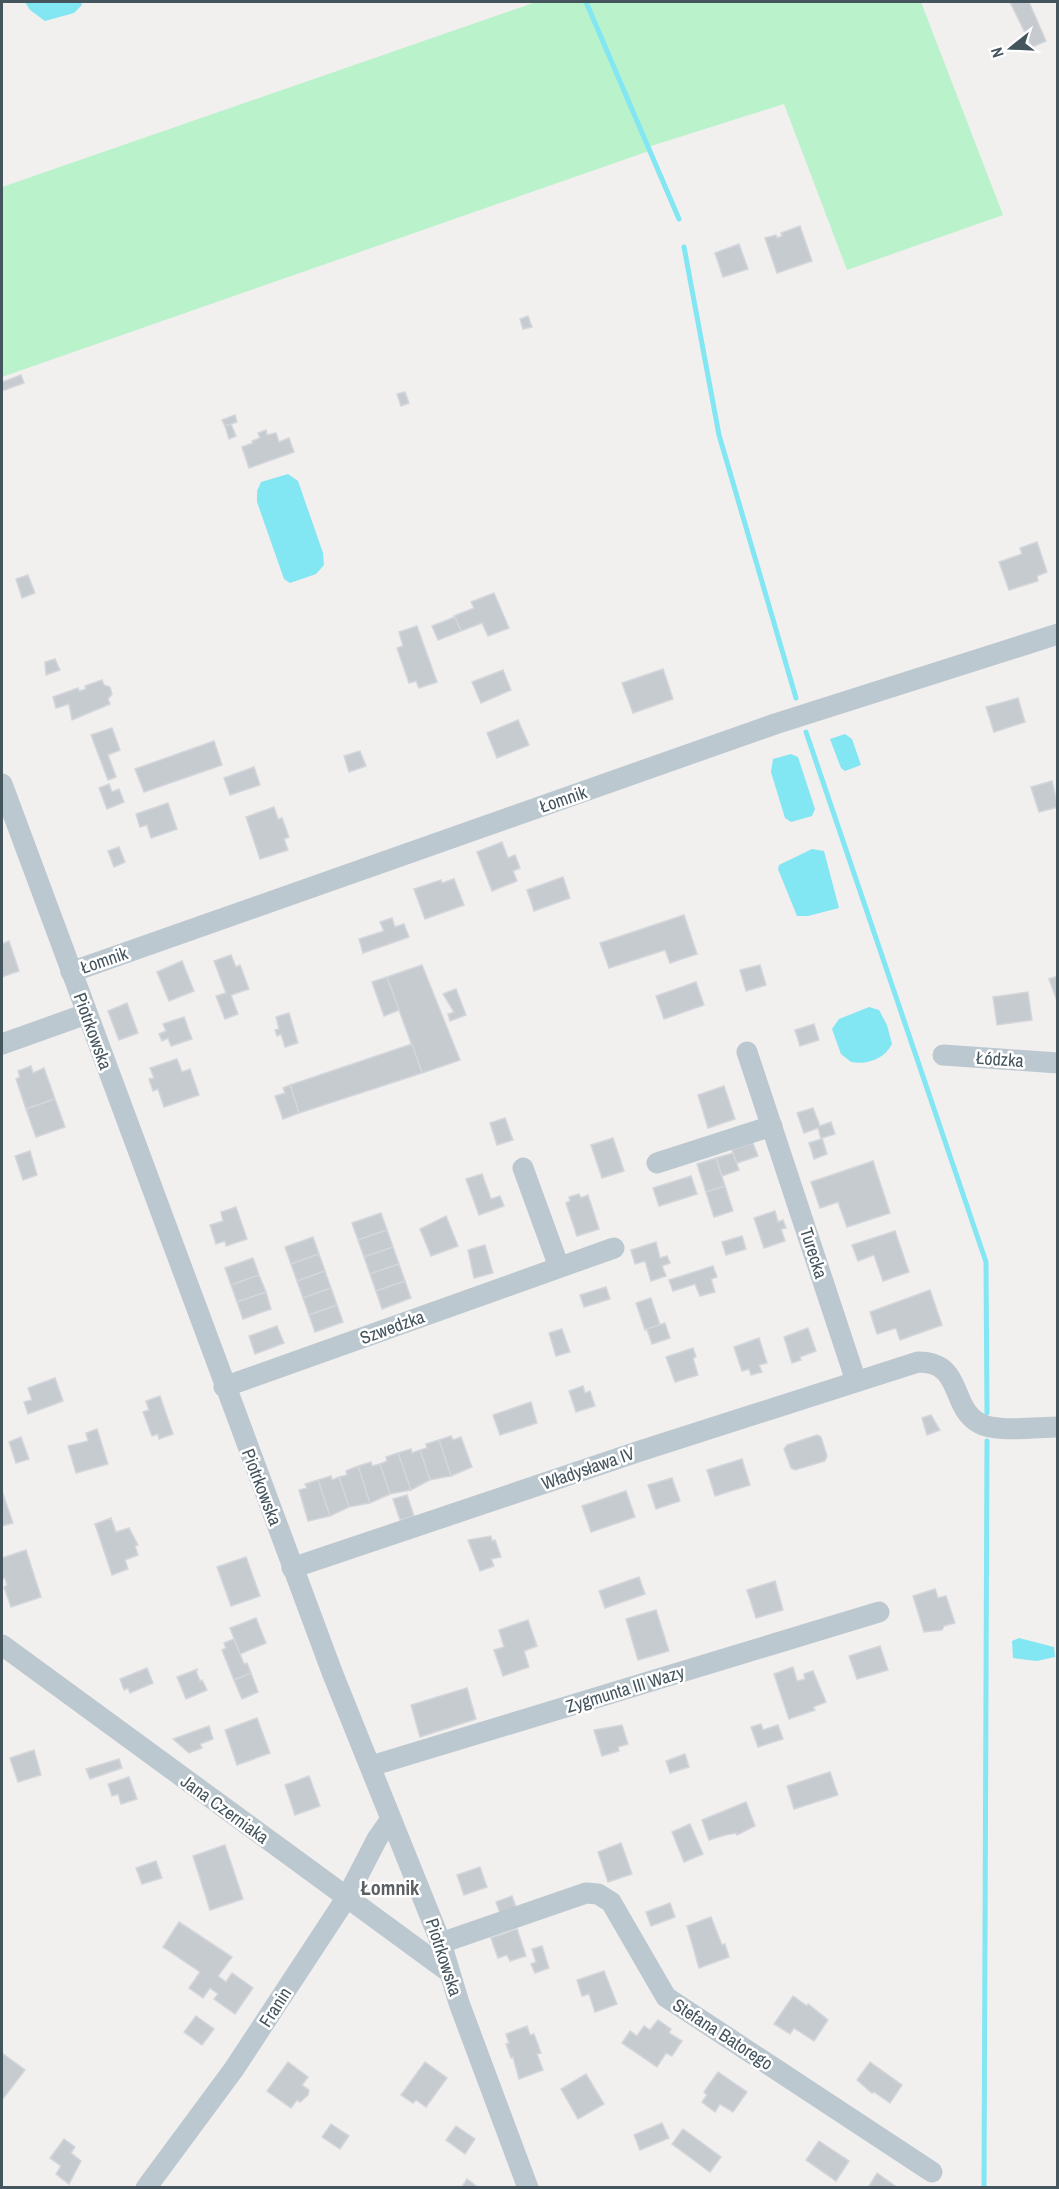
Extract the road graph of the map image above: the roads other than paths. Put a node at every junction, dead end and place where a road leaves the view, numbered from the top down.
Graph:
1 (1058, 634) edge
2 (2, 784) edge
3 (71, 972) junction
4 (86, 1014) junction
5 (2, 1044) edge
6 (747, 1052) dead end
7 (943, 1055) dead end
8 (1058, 1063) edge
9 (772, 1126) junction
10 (657, 1163) dead end
11 (523, 1168) dead end
12 (614, 1248) dead end
13 (559, 1268) junction
14 (856, 1381) junction
15 (224, 1387) junction
16 (1058, 1427) edge
17 (292, 1568) junction
18 (879, 1612) dead end
19 (2, 1645) edge
20 (370, 1766) junction
21 (392, 1819) junction
22 (347, 1898) junction
23 (441, 1943) junction
24 (449, 1972) junction
25 (933, 2172) dead end
26 (146, 2187) edge
27 (528, 2187) edge

1 - 3 street, Łomnik
2 - 3 street, Piotrkowska
3 - 4 street, Piotrkowska
4 - 5 street
4 - 15 street, Piotrkowska
6 - 9 street, Turecka
7 - 8 street, Łódzka
9 - 10 street
9 - 14 street, Turecka
11 - 13 street
12 - 13 street, Szwedzka
13 - 15 street, Szwedzka
14 - 16 street, Władysława IV
14 - 17 street, Władysława IV
15 - 17 street, Piotrkowska
17 - 20 street, Piotrkowska
18 - 20 street, Zygmunta III Wazy
19 - 22 street, Jana Czerniaka
20 - 21 street, Piotrkowska
21 - 22 street, Franin
21 - 23 street, Piotrkowska
22 - 24 street, Jana Czerniaka
22 - 26 street, Franin
23 - 24 street, Piotrkowska
23 - 25 street, Stefana Batorego
24 - 27 street, Piotrkowska

